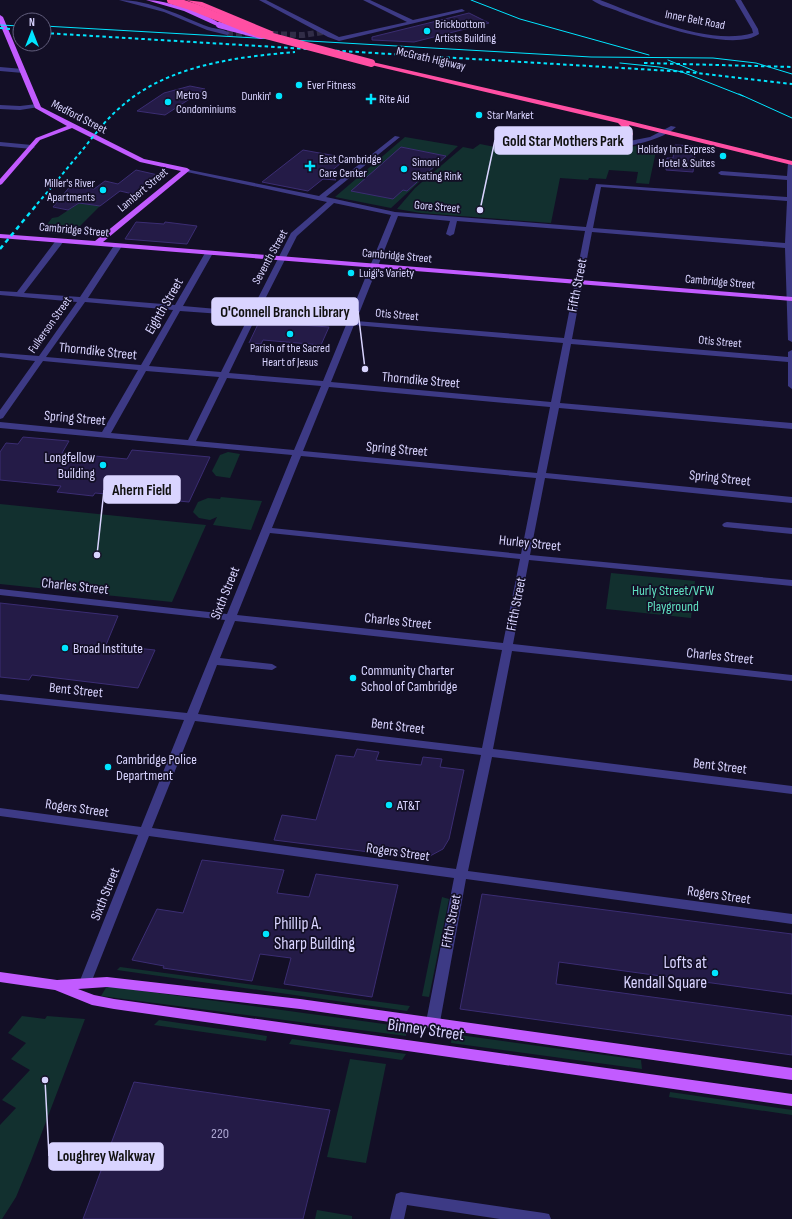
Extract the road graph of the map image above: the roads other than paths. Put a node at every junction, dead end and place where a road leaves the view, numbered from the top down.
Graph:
1 (122, 0) edge
2 (149, 0) edge
3 (171, 0) edge
4 (189, 0) edge
5 (262, 0) edge
6 (366, 0) edge
7 (595, 0) edge
8 (738, 0) edge
9 (462, 11) dead end
10 (0, 17) edge
11 (412, 22) junction
12 (227, 33) tunnel mouth
13 (290, 42) junction
14 (0, 70) edge
15 (23, 71) junction
16 (37, 106) junction
17 (0, 107) edge
18 (621, 121) junction
19 (72, 126) junction
20 (673, 127) junction
21 (666, 132) junction
22 (397, 137) dead end
23 (518, 141) dead end
24 (0, 144) edge
25 (619, 145) junction
26 (32, 147) junction
27 (133, 156) joint
28 (792, 160) edge
29 (187, 170) junction
30 (721, 173) dead end
31 (790, 178) junction
32 (1, 180) edge
33 (321, 198) junction
34 (790, 199) edge
35 (332, 200) junction
36 (394, 214) junction
37 (454, 220) junction
38 (588, 230) junction
39 (450, 234) dead end
40 (0, 236) edge
41 (60, 241) junction
42 (96, 244) junction
43 (790, 245) edge
44 (118, 246) junction
45 (209, 253) junction
46 (281, 259) junction
47 (372, 266) junction
48 (578, 282) junction
49 (0, 293) edge
50 (19, 294) junction
51 (791, 299) edge
52 (82, 300) junction
53 (178, 308) junction
54 (254, 315) junction
55 (349, 323) junction
56 (792, 340) edge
57 (566, 341) junction
58 (0, 355) edge
59 (792, 357) edge
60 (41, 358) junction
61 (143, 368) junction
62 (224, 375) junction
63 (325, 384) junction
64 (792, 386) edge
65 (554, 405) junction
66 (0, 416) edge
67 (0, 425) edge
68 (792, 426) edge
69 (105, 435) junction
70 (191, 443) junction
71 (297, 453) junction
72 (540, 474) junction
73 (792, 500) edge
74 (727, 525) dead end
75 (266, 530) junction
76 (792, 531) edge
77 (525, 557) junction
78 (792, 583) edge
79 (0, 592) edge
80 (231, 617) junction
81 (507, 647) junction
82 (214, 661) junction
83 (272, 667) dead end
84 (792, 678) edge
85 (0, 697) edge
86 (191, 716) junction
87 (487, 752) junction
88 (792, 790) edge
89 (0, 812) edge
90 (145, 833) junction
91 (461, 876) junction
92 (792, 920) edge
93 (0, 977) edge
94 (85, 983) junction
95 (57, 985) junction
96 (433, 1022) junction
97 (792, 1074) edge
98 (792, 1100) edge
99 (397, 1219) edge
100 (544, 1219) edge

1 - 12 street
2 - 13 main road, McGrath Highway, bridge
3 - 13 highway, McGrath Highway, bridge
4 - 20 highway, McGrath Highway
5 - 11 street
6 - 11 street
7 - 8 street, Inner Belt Road
9 - 11 street
10 - 15 main road, Medford Street
13 - 18 highway, McGrath Highway, bridge
14 - 15 street
15 - 16 main road, Medford Street
16 - 17 street
16 - 19 main road, Medford Street
18 - 21 highway, McGrath Highway
18 - 25 highway
19 - 26 main road
19 - 27 main road, Medford Street
20 - 21 street
20 - 28 highway, McGrath Highway
21 - 25 street
21 - 28 highway, McGrath Highway
22 - 33 street
23 - 25 street
24 - 26 street
26 - 32 main road
27 - 29 main road, Gore Street
28 - 31 street
29 - 33 street, Gore Street
29 - 42 main road, Lambert Street
30 - 31 street
31 - 34 street
33 - 35 street, Gore Street
34 - 38 street, Fifth Street
34 - 43 street
35 - 36 street, Gore Street
35 - 46 street, Seventh Street
36 - 37 street, Gore Street
36 - 47 street, Sixth Street
37 - 38 street, Gore Street
37 - 39 street
38 - 43 street, Gore Street
38 - 48 street, Fifth Street
40 - 41 main road, Cambridge Street
41 - 42 main road, Cambridge Street
41 - 50 street
42 - 44 main road, Cambridge Street
43 - 51 street
44 - 45 main road, Cambridge Street
44 - 52 street, Fulkerson Street
45 - 46 main road, Cambridge Street
45 - 53 street, Eighth Street
46 - 47 main road, Cambridge Street
46 - 54 street, Seventh Street
47 - 48 main road, Cambridge Street
47 - 55 street, Sixth Street
48 - 51 main road, Cambridge Street
48 - 57 street, Fifth Street
49 - 50 street, Otis Street
50 - 52 street, Otis Street
51 - 56 street
52 - 53 street, Otis Street
52 - 60 street, Fulkerson Street
53 - 54 street, Otis Street
53 - 61 street, Eighth Street
54 - 55 street, Otis Street
54 - 62 street, Seventh Street
55 - 57 street, Otis Street
55 - 63 street, Sixth Street
57 - 59 street, Otis Street
57 - 65 street, Fifth Street
58 - 60 street, Thorndike Street
59 - 64 street
60 - 61 street, Thorndike Street
60 - 66 street, Fulkerson Street
61 - 62 street, Thorndike Street
61 - 69 street, Eighth Street
62 - 63 street, Thorndike Street
62 - 70 street, Seventh Street
63 - 65 street, Thorndike Street
63 - 71 street, Sixth Street
65 - 68 street, Thorndike Street
65 - 72 street, Fifth Street
67 - 69 street, Spring Street
69 - 70 street, Spring Street
70 - 71 street, Spring Street
71 - 72 street, Spring Street
71 - 75 street, Sixth Street
72 - 73 street, Spring Street
72 - 77 street, Fifth Street
74 - 76 street
75 - 77 street, Hurley Street
75 - 80 street, Sixth Street
77 - 78 street, Hurley Street
77 - 81 street, Fifth Street
79 - 80 street, Charles Street
80 - 81 street, Charles Street
80 - 82 street, Sixth Street
81 - 84 street, Charles Street
81 - 87 street, Fifth Street
82 - 83 street
82 - 86 street, Sixth Street
85 - 86 street, Bent Street
86 - 87 street, Bent Street
86 - 90 street, Sixth Street
87 - 88 street, Bent Street
87 - 91 street, Fifth Street
89 - 90 street, Rogers Street
90 - 91 street, Rogers Street
90 - 94 street, Sixth Street
91 - 92 street, Rogers Street
91 - 96 street, Fifth Street
93 - 95 main road, Binney Street
94 - 95 main road, Binney Street
94 - 96 main road, Binney Street
95 - 98 main road, Binney Street
96 - 97 main road, Binney Street
99 - 100 street

